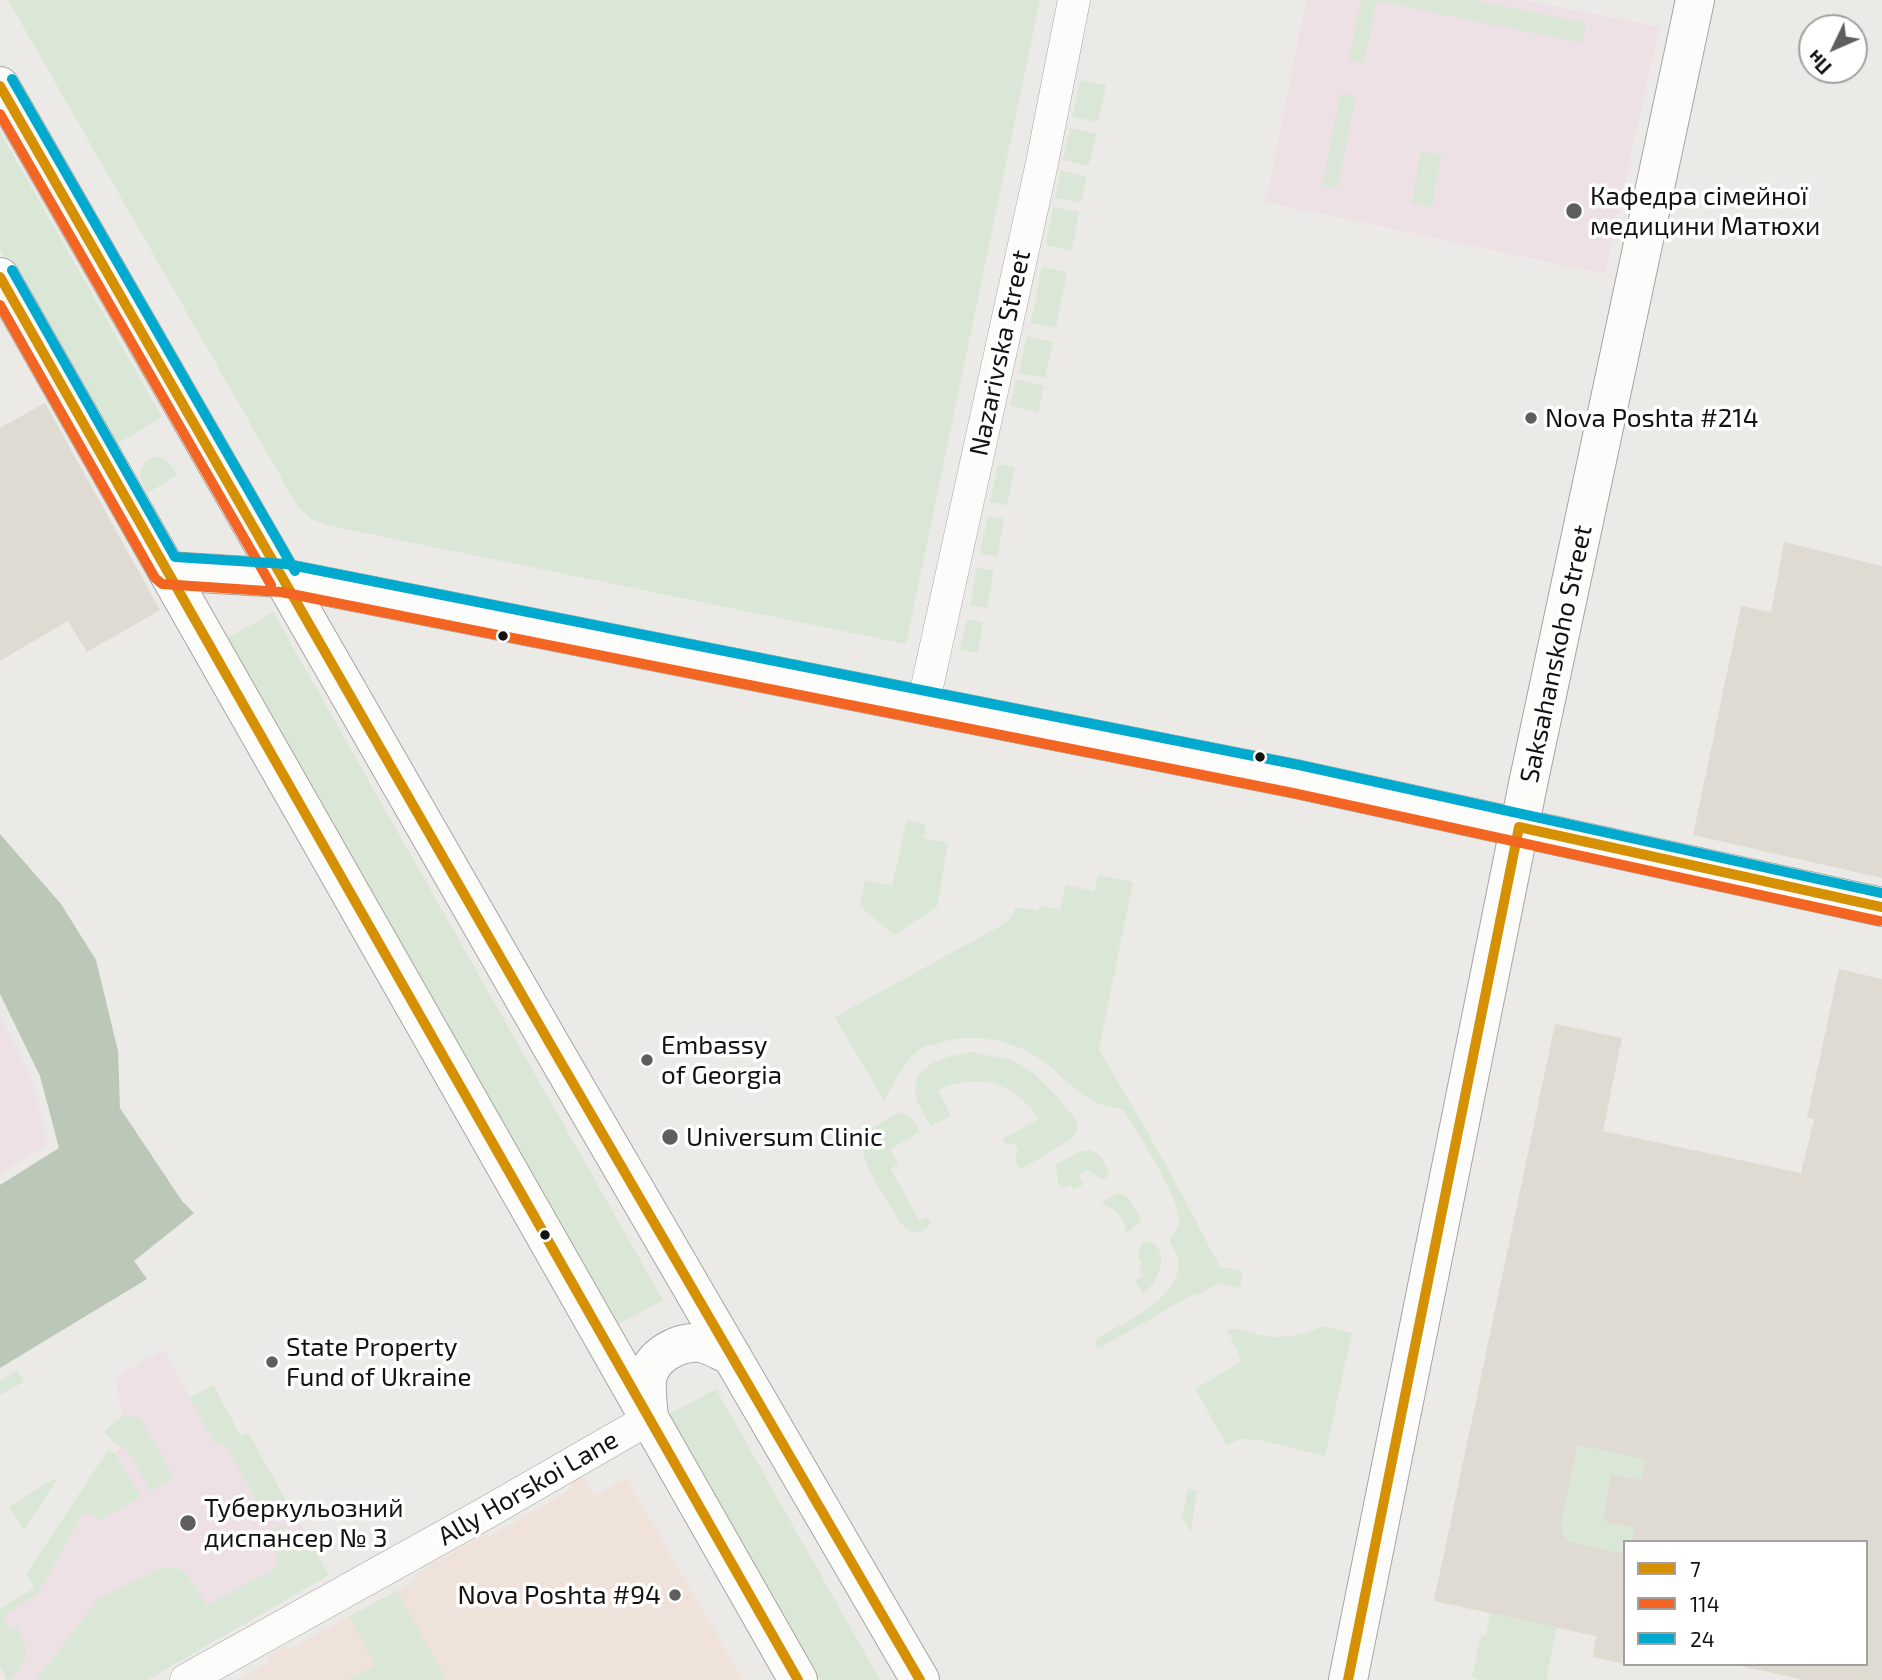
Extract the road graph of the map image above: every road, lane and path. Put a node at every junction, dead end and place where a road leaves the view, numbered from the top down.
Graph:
1 (1074, 0) edge
2 (1695, 0) edge
3 (0, 86) edge
4 (0, 277) edge
5 (167, 571) junction
6 (284, 578) junction
7 (923, 705) junction
8 (1519, 827) junction
9 (1882, 907) edge
10 (732, 1356) junction
11 (649, 1419) junction
12 (186, 1680) edge
13 (798, 1680) edge
14 (920, 1680) edge
15 (1348, 1680) edge

1 - 7 street, Nazarivska Street
2 - 8 main road, Saksahanskoho Street
3 - 6 main road
4 - 5 main road
5 - 6 main road
5 - 11 main road
6 - 7 main road
6 - 10 main road
7 - 8 main road
8 - 9 main road
8 - 15 main road, Saksahanskoho Street
10 - 11 main road
10 - 14 main road
11 - 12 street, Ally Horskoi Lane
11 - 13 main road

